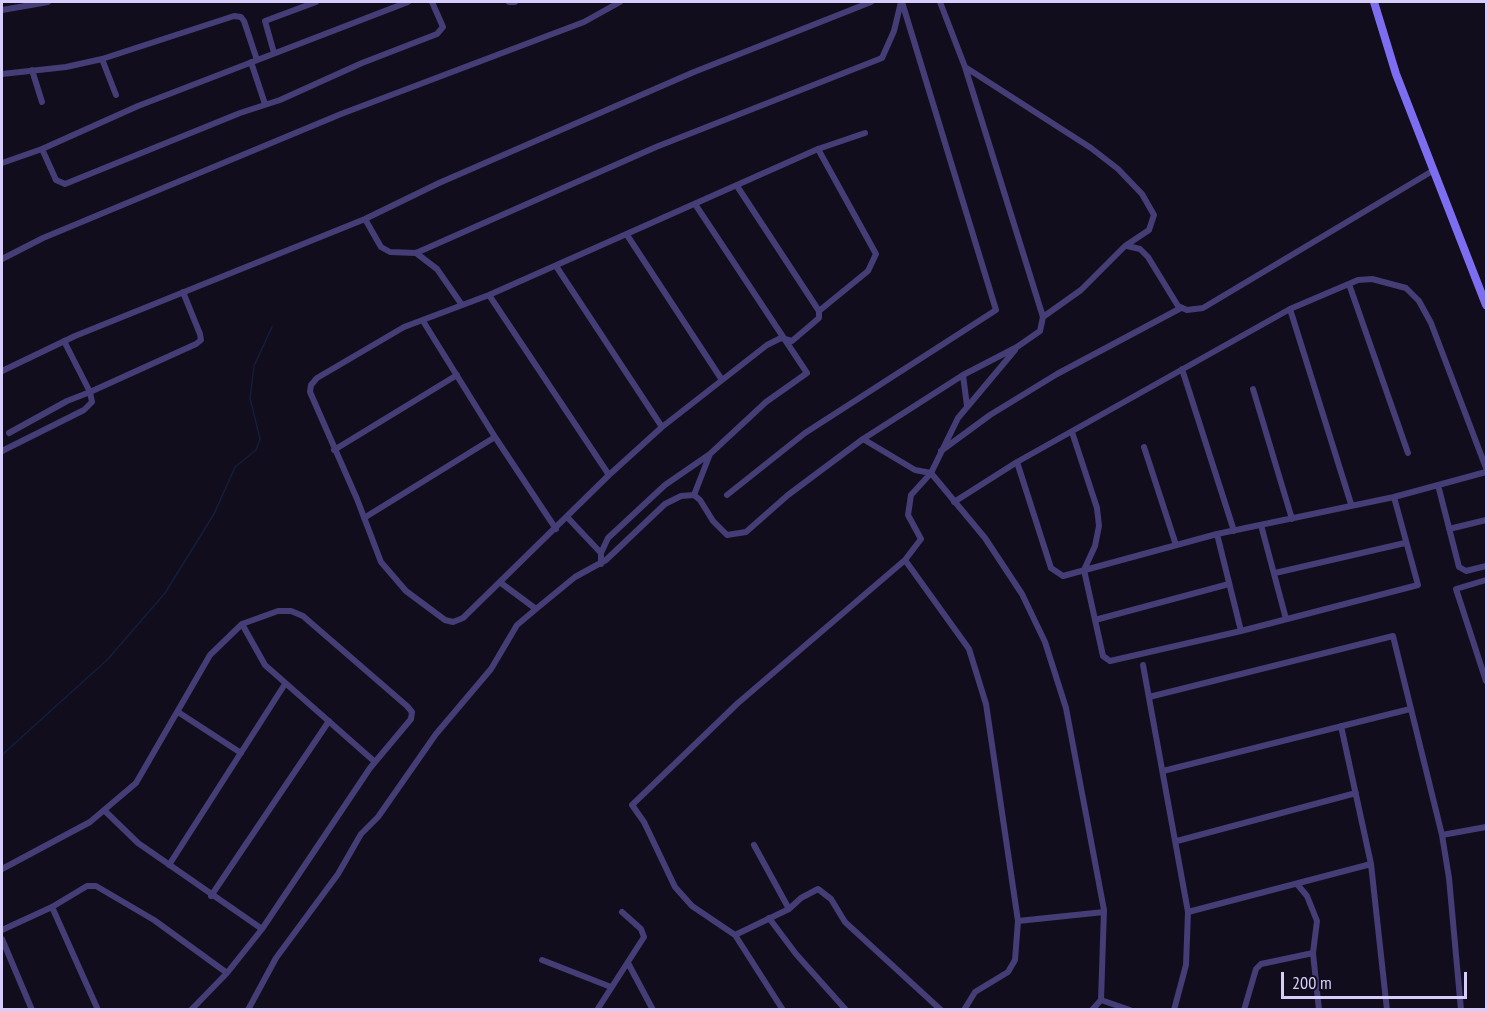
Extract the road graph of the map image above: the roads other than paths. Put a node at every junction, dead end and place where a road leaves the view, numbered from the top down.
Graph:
1 (48, 2) edge
2 (316, 2) edge
3 (408, 2) edge
4 (432, 2) edge
5 (509, 2) edge
6 (515, 2) edge
7 (620, 2) edge
8 (871, 2) edge
9 (902, 2) edge
10 (940, 2) edge
11 (1374, 2) edge
12 (2, 10) edge
13 (274, 53) junction
14 (102, 59) junction
15 (254, 61) junction
16 (964, 67) junction
17 (32, 70) junction
18 (2, 74) edge
19 (116, 95) dead end
20 (42, 102) dead end
21 (265, 104) junction
22 (865, 133) dead end
23 (42, 149) junction
24 (818, 149) junction
25 (2, 163) edge
26 (1434, 170) junction
27 (737, 186) junction
28 (695, 204) junction
29 (365, 219) junction
30 (627, 235) junction
31 (1125, 246) junction
32 (416, 253) junction
33 (2, 259) edge
34 (556, 266) junction
35 (1349, 284) junction
36 (183, 292) junction
37 (489, 295) junction
38 (462, 305) junction
39 (1486, 305) edge
40 (1181, 308) junction
41 (1290, 309) junction
42 (819, 310) junction
43 (1043, 317) junction
44 (423, 321) junction
45 (782, 338) junction
46 (64, 341) junction
47 (1017, 347) junction
48 (1182, 369) junction
49 (2, 371) edge
50 (457, 375) junction
51 (963, 375) junction
52 (722, 380) junction
53 (1252, 389) dead end
54 (90, 392) junction
55 (967, 406) junction
56 (662, 427) junction
57 (1072, 432) junction
58 (9, 433) dead end
59 (495, 437) junction
60 (863, 439) junction
61 (1143, 447) dead end
62 (334, 450) junction
63 (2, 451) edge
64 (940, 451) junction
65 (1408, 453) dead end
66 (710, 454) junction
67 (1017, 462) junction
68 (1486, 470) edge
69 (931, 473) junction
70 (609, 476) junction
71 (1438, 485) junction
72 (694, 495) junction
73 (727, 495) dead end
74 (1394, 497) junction
75 (954, 502) junction
76 (1350, 504) junction
77 (364, 518) junction
78 (568, 518) junction
79 (1292, 519) junction
80 (1486, 520) edge
81 (1261, 525) junction
82 (556, 529) junction
83 (1449, 529) junction
84 (1234, 531) junction
85 (1217, 534) junction
86 (1405, 543) junction
87 (1176, 545) junction
88 (601, 553) junction
89 (905, 560) junction
90 (600, 564) junction
91 (1486, 566) edge
92 (1084, 570) junction
93 (1275, 573) junction
94 (1486, 580) edge
95 (501, 583) junction
96 (1229, 584) junction
97 (536, 609) junction
98 (1286, 619) junction
99 (1095, 620) junction
100 (242, 624) junction
101 (1241, 631) junction
102 (1143, 665) dead end
103 (1486, 681) edge
104 (285, 684) junction
105 (1149, 697) junction
106 (1410, 709) junction
107 (178, 712) junction
108 (329, 721) junction
109 (1341, 726) junction
110 (240, 753) junction
111 (375, 762) junction
112 (1163, 771) junction
113 (1356, 794) junction
114 (105, 811) junction
115 (1486, 827) edge
116 (1442, 835) junction
117 (1177, 841) junction
118 (754, 845) dead end
119 (1371, 864) junction
120 (169, 865) junction
121 (2, 869) edge
122 (1297, 884) junction
123 (211, 896) junction
124 (52, 907) junction
125 (789, 909) junction
126 (622, 912) dead end
127 (1104, 912) junction
128 (1188, 912) junction
129 (769, 918) junction
130 (1017, 921) junction
131 (262, 929) junction
132 (2, 930) edge
133 (735, 935) junction
134 (2, 939) edge
135 (1313, 953) junction
136 (542, 960) dead end
137 (628, 963) junction
138 (226, 973) junction
139 (611, 987) junction
140 (1101, 1000) junction
141 (32, 1010) edge
142 (98, 1010) edge
143 (191, 1010) edge
144 (248, 1010) edge
145 (597, 1010) edge
146 (653, 1010) edge
147 (783, 1010) edge
148 (846, 1010) edge
149 (941, 1010) edge
150 (964, 1010) edge
151 (1092, 1010) edge
152 (1130, 1010) edge
153 (1174, 1010) edge
154 (1244, 1010) edge
155 (1319, 1010) edge
156 (1387, 1010) edge
157 (1461, 1010) edge

1 - 12 street
2 - 13 street
3 - 13 street
4 - 21 street
5 - 6 street
7 - 33 street
8 - 29 street
9 - 32 street
9 - 73 street
10 - 16 street
11 - 26 main road
13 - 15 street
14 - 15 street
14 - 17 street
14 - 19 street
15 - 21 street
15 - 23 street
16 - 31 street
16 - 43 street
17 - 18 street
17 - 20 street
21 - 23 street
22 - 24 street
23 - 25 street
24 - 27 street
24 - 42 street
26 - 39 main road
26 - 40 street
27 - 28 street
27 - 42 street
28 - 30 street
28 - 45 street
29 - 32 street
29 - 36 street
30 - 34 street
30 - 52 street
31 - 40 street
31 - 43 street
32 - 38 street
34 - 37 street
34 - 56 street
35 - 41 street
35 - 65 street
35 - 68 street
36 - 46 street
36 - 54 street
37 - 38 street
37 - 70 street
38 - 44 street
40 - 64 street
41 - 48 street
41 - 76 street
42 - 45 street
43 - 47 street
44 - 50 street
44 - 62 street
45 - 52 street
45 - 66 street
46 - 49 street
46 - 54 street
47 - 51 street
47 - 55 street
48 - 57 street
48 - 84 street
50 - 59 street
50 - 62 street
51 - 55 street
51 - 60 street
52 - 56 street
53 - 79 street
54 - 58 street
54 - 63 street
55 - 64 street
56 - 70 street
57 - 67 street
57 - 92 street
59 - 77 street
59 - 82 street
60 - 69 street
60 - 72 street
61 - 87 street
62 - 77 street
64 - 69 street
66 - 72 street
66 - 88 street
67 - 75 street
67 - 92 street
68 - 71 street
69 - 75 street
69 - 89 street
70 - 78 street
71 - 74 street
71 - 83 street
72 - 90 street
74 - 76 street
74 - 86 street
75 - 127 street
76 - 79 street
77 - 95 street
78 - 82 street
78 - 88 street
79 - 81 street
80 - 83 street
81 - 84 street
81 - 93 street
82 - 95 street
83 - 91 street
84 - 85 street
85 - 87 street
85 - 96 street
86 - 93 street
86 - 98 street
87 - 92 street
88 - 90 street
89 - 130 street
89 - 133 street
90 - 97 street
92 - 99 street
93 - 98 street
94 - 103 street
95 - 97 street
96 - 99 street
96 - 101 street
97 - 144 street
98 - 101 street
99 - 101 street
100 - 104 street
100 - 107 street
100 - 111 street
102 - 105 street
104 - 108 street
104 - 110 street
105 - 106 street
105 - 112 street
106 - 109 street
106 - 116 street
107 - 110 street
107 - 114 street
108 - 111 street
108 - 123 street
109 - 112 street
109 - 113 street
110 - 120 street
111 - 131 street
112 - 117 street
113 - 117 street
113 - 119 street
114 - 120 street
114 - 121 street
115 - 116 street
116 - 157 street
117 - 128 street
118 - 125 street
119 - 122 street
119 - 156 street
120 - 123 street
122 - 128 street
122 - 135 street
123 - 131 street
124 - 132 street
124 - 138 street
124 - 142 street
125 - 129 street
125 - 149 street
126 - 137 street
127 - 130 street
127 - 140 street
128 - 153 street
129 - 133 street
129 - 148 street
130 - 150 street
131 - 138 street
133 - 147 street
134 - 141 street
135 - 154 street
135 - 155 street
136 - 139 street
137 - 139 street
137 - 146 street
138 - 143 street
139 - 145 street
140 - 151 street
140 - 152 street

